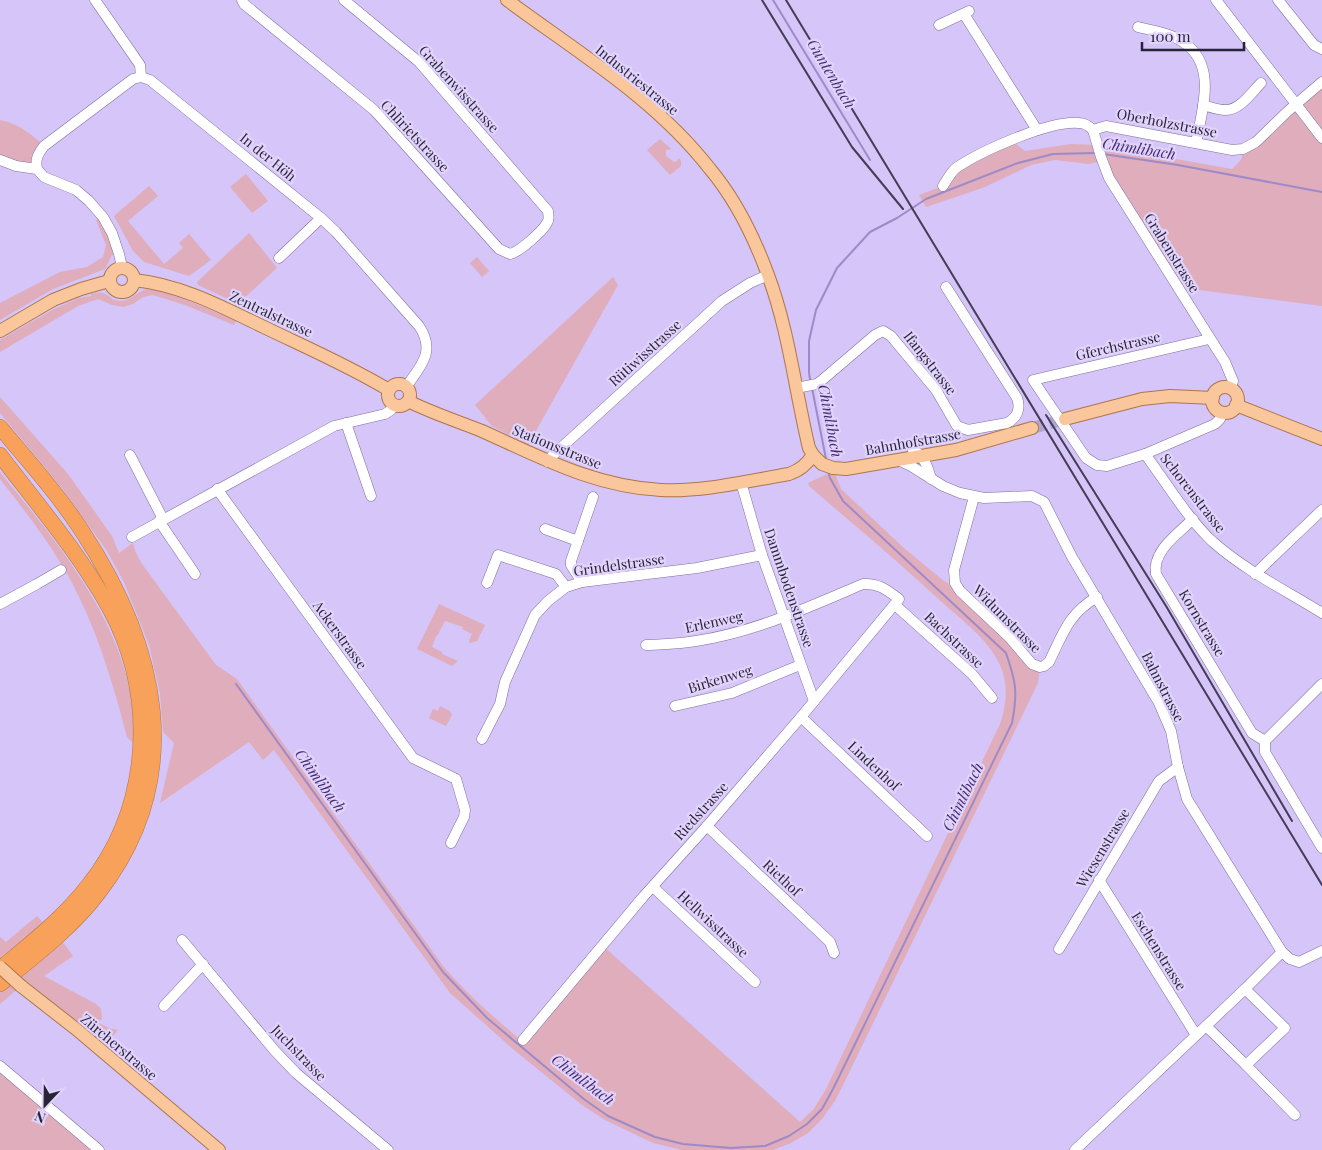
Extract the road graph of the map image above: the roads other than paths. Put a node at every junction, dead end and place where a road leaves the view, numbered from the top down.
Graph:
1 (95, 0) edge
2 (242, 0) edge
3 (344, 0) edge
4 (507, 0) edge
5 (1216, 0) edge
6 (1278, 0) edge
7 (940, 25) dead end
8 (1138, 27) dead end
9 (1322, 50) edge
10 (141, 77) junction
11 (1322, 82) edge
12 (1261, 83) dead end
13 (1203, 105) junction
14 (1296, 105) junction
15 (1037, 130) junction
16 (1093, 130) junction
17 (1322, 138) edge
18 (1196, 142) junction
19 (0, 160) edge
20 (37, 169) junction
21 (943, 186) dead end
22 (545, 207) joint
23 (321, 218) junction
24 (279, 258) dead end
25 (122, 267) junction
26 (768, 275) junction
27 (134, 280) junction
28 (109, 281) junction
29 (946, 287) dead end
30 (0, 331) edge
31 (1209, 339) junction
32 (406, 387) junction
33 (800, 387) junction
34 (1231, 388) junction
35 (389, 390) junction
36 (1213, 398) junction
37 (408, 401) junction
38 (394, 405) junction
39 (1236, 406) junction
40 (1222, 412) junction
41 (1065, 419) tunnel mouth
42 (346, 423) junction
43 (0, 427) edge
44 (1032, 428) tunnel mouth
45 (994, 438) junction
46 (1322, 439) edge
47 (919, 451) junction
48 (941, 452) junction
49 (1144, 454) junction
50 (130, 455) dead end
51 (0, 456) edge
52 (898, 460) junction
53 (824, 461) junction
54 (548, 462) junction
55 (924, 469) junction
56 (741, 482) junction
57 (217, 489) junction
58 (371, 496) dead end
59 (593, 497) dead end
60 (974, 497) junction
61 (1322, 510) edge
62 (1192, 518) junction
63 (161, 520) junction
64 (545, 529) dead end
65 (132, 537) dead end
66 (578, 541) junction
67 (762, 555) junction
68 (61, 570) dead end
69 (195, 574) dead end
70 (1255, 574) junction
71 (582, 582) junction
72 (487, 583) dead end
73 (566, 588) junction
74 (1096, 598) junction
75 (897, 602) junction
76 (0, 604) edge
77 (1322, 613) edge
78 (785, 617) junction
79 (646, 645) dead end
80 (800, 665) junction
81 (1322, 684) edge
82 (992, 698) dead end
83 (814, 701) junction
84 (676, 706) dead end
85 (801, 717) junction
86 (482, 739) dead end
87 (1265, 741) junction
88 (1178, 767) junction
89 (707, 826) junction
90 (928, 836) dead end
91 (451, 843) dead end
92 (1322, 848) edge
93 (1099, 880) junction
94 (653, 887) junction
95 (182, 940) dead end
96 (1059, 950) dead end
97 (1322, 951) edge
98 (1282, 952) junction
99 (834, 953) dead end
100 (203, 964) junction
101 (0, 968) edge
102 (755, 982) dead end
103 (0, 984) edge
104 (1245, 989) junction
105 (164, 1006) dead end
106 (1206, 1026) junction
107 (1196, 1035) junction
108 (523, 1040) dead end
109 (0, 1066) edge
110 (1246, 1066) junction
111 (1295, 1115) dead end
112 (99, 1150) edge
113 (219, 1150) edge
114 (388, 1150) edge
115 (1075, 1150) edge

1 - 10 street
2 - 22 street, Chlirietstrasse
3 - 22 street, Grabenwisstrasse
4 - 26 main road, Industriestrasse
5 - 14 street
6 - 9 street
7 - 15 street
8 - 13 street
10 - 20 street
10 - 23 street, In der Höh
11 - 14 street, Oberholzstrasse
12 - 13 street
13 - 18 street
14 - 17 street
14 - 18 street, Oberholzstrasse
15 - 16 street, Oberholzstrasse
15 - 21 street, Oberholzstrasse
16 - 18 street, Oberholzstrasse
16 - 31 street, Grabenstrasse
19 - 20 street
20 - 25 street
23 - 24 street
23 - 32 street, In der Höh
25 - 27 main road
25 - 28 main road
26 - 33 main road, Industriestrasse
26 - 54 street, Rütiwisstrasse
27 - 28 main road
27 - 35 main road, Zentralstrasse
28 - 30 main road
29 - 33 street, Ifangstrasse
31 - 34 street, Grabenstrasse
31 - 49 street, Gferchstrasse
32 - 35 main road
32 - 37 main road
33 - 53 main road, Industriestrasse
34 - 36 main road
34 - 39 main road
35 - 38 main road
36 - 40 main road
36 - 41 main road
37 - 38 main road
37 - 54 main road, Stationsstrasse
38 - 42 street
39 - 40 main road
39 - 46 main road
40 - 49 street
42 - 57 street
42 - 58 street
43 - 103 highway
44 - 45 main road, Bahnhofstrasse
45 - 47 main road, Bahnhofstrasse
45 - 48 main road, Bahnhofstrasse
47 - 48 main road, Bahnhofstrasse
47 - 52 main road, Bahnhofstrasse
47 - 53 main road, Bahnhofstrasse
47 - 55 street
48 - 55 street
49 - 62 street, Schorenstrasse
50 - 63 street
51 - 101 highway
52 - 53 main road, Bahnhofstrasse
52 - 55 street, Bahnstrasse
53 - 56 main road, Stationsstrasse
54 - 56 main road, Stationsstrasse
55 - 60 street, Bahnstrasse
56 - 67 street, Dammbodenstrasse
57 - 63 street
57 - 91 street, Ackerstrasse
59 - 66 street
60 - 74 street, Bahnstrasse
60 - 74 street, Widumstrasse
61 - 70 street
62 - 70 street, Schorenstrasse
62 - 87 street, Kornstrasse
63 - 65 street
63 - 69 street
64 - 66 street
66 - 71 street
67 - 71 street, Grindelstrasse
67 - 78 street, Dammbodenstrasse
68 - 76 street
70 - 77 street, Schorenstrasse
71 - 73 street, Grindelstrasse
72 - 73 street
73 - 86 street, Grindelstrasse
74 - 88 street, Bahnstrasse
75 - 78 street, Bachstrasse
75 - 82 street, Bachstrasse
75 - 83 street, Riedstrasse
78 - 79 street, Erlenweg
78 - 80 street, Dammbodenstrasse
80 - 83 street, Dammbodenstrasse
80 - 84 street, Birkenweg
81 - 87 street
83 - 85 street, Riedstrasse
85 - 89 street, Riedstrasse
85 - 90 street, Lindenhof
87 - 92 street
88 - 93 street, Wiesenstrasse
88 - 98 street, Bahnstrasse
89 - 94 street, Riedstrasse
89 - 99 street, Riethof
93 - 96 street, Wiesenstrasse
93 - 107 street, Eschenstrasse
94 - 102 street, Hellwisstrasse
94 - 108 street, Riedstrasse
95 - 100 street, Juchstrasse
97 - 98 street
98 - 104 street
100 - 105 street
100 - 114 street, Juchstrasse
101 - 113 main road, Zürcherstrasse, bridge
104 - 106 street
104 - 110 street
106 - 107 street
106 - 110 street
107 - 115 street
109 - 112 street
110 - 111 street

